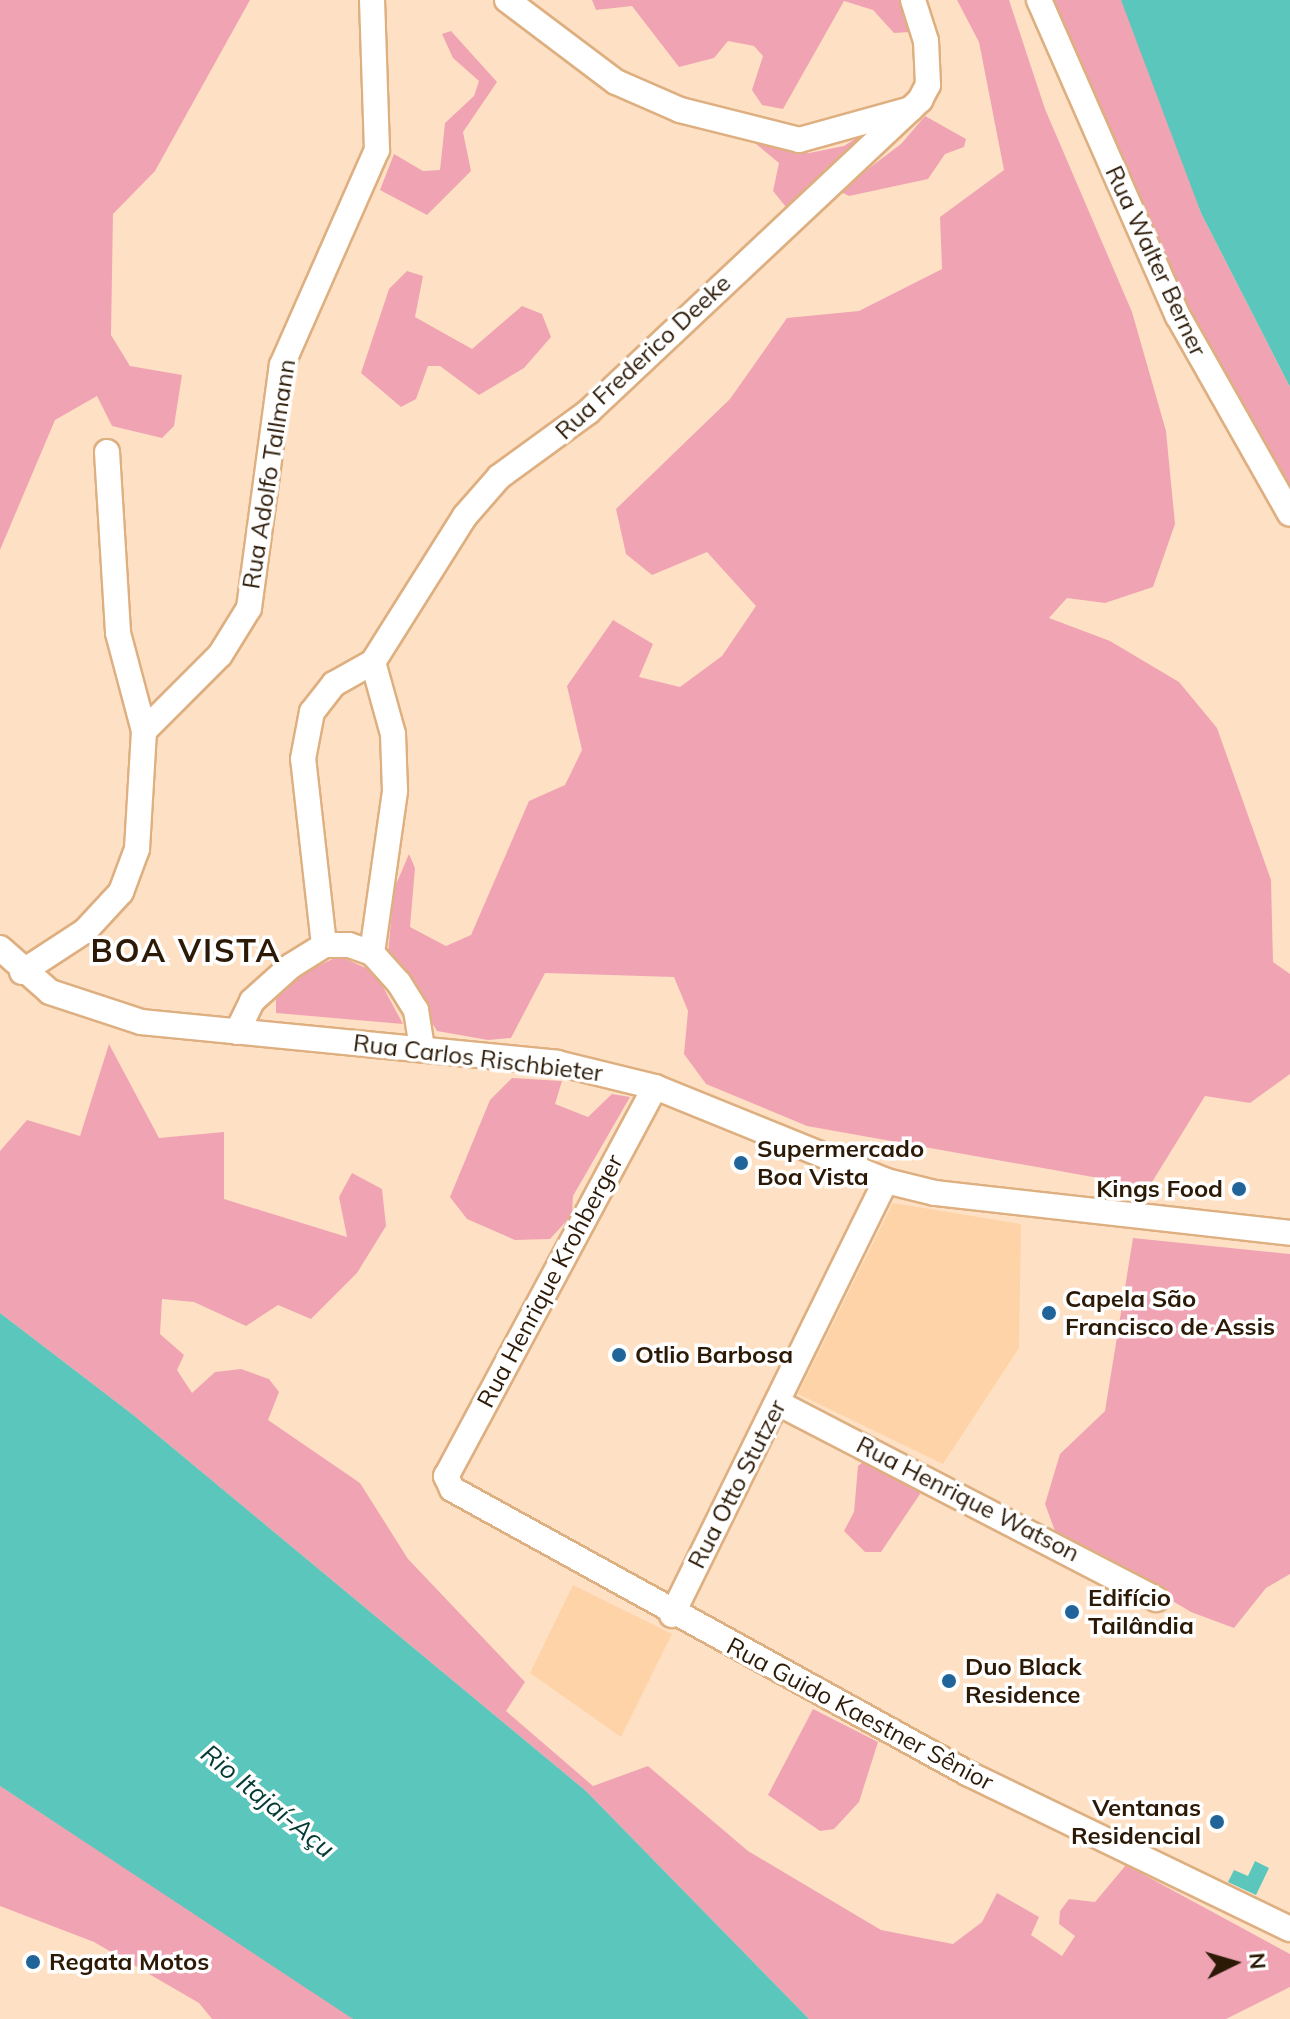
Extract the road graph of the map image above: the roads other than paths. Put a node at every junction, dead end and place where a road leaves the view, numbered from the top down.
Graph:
1 (372, 0) edge
2 (507, 0) edge
3 (913, 0) edge
4 (1039, 0) edge
5 (913, 109) junction
6 (107, 452) dead end
7 (1290, 514) edge
8 (373, 662) junction
9 (144, 731) junction
10 (324, 945) junction
11 (0, 948) edge
12 (372, 953) junction
13 (22, 972) junction
14 (237, 1032) junction
15 (422, 1048) junction
16 (655, 1087) junction
17 (886, 1181) junction
18 (1290, 1233) edge
19 (778, 1403) junction
20 (446, 1476) joint
21 (1156, 1599) dead end
22 (672, 1615) junction
23 (1290, 1929) edge

1 - 9 street, Rua Adolfo Tallmann
2 - 5 street
3 - 5 street, Rua Frederico Deeke
4 - 7 street, Rua Walter Berner
5 - 8 street, Rua Frederico Deeke
6 - 9 street
8 - 10 street
8 - 12 street
9 - 13 street
10 - 12 street
10 - 14 street
11 - 13 street, Rua Carlos Rischbieter
12 - 15 street
13 - 14 street, Rua Carlos Rischbieter
14 - 15 street, Rua Carlos Rischbieter
15 - 16 street, Rua Carlos Rischbieter
16 - 17 street, Rua Carlos Rischbieter
16 - 20 street, Rua Henrique Krohberger
17 - 18 street, Rua Carlos Rischbieter
17 - 19 street, Rua Otto Stutzer
19 - 21 street, Rua Henrique Watson
19 - 22 street, Rua Otto Stutzer
20 - 22 street, Rua Guido Kaestner Sênior
22 - 23 street, Rua Guido Kaestner Sênior

